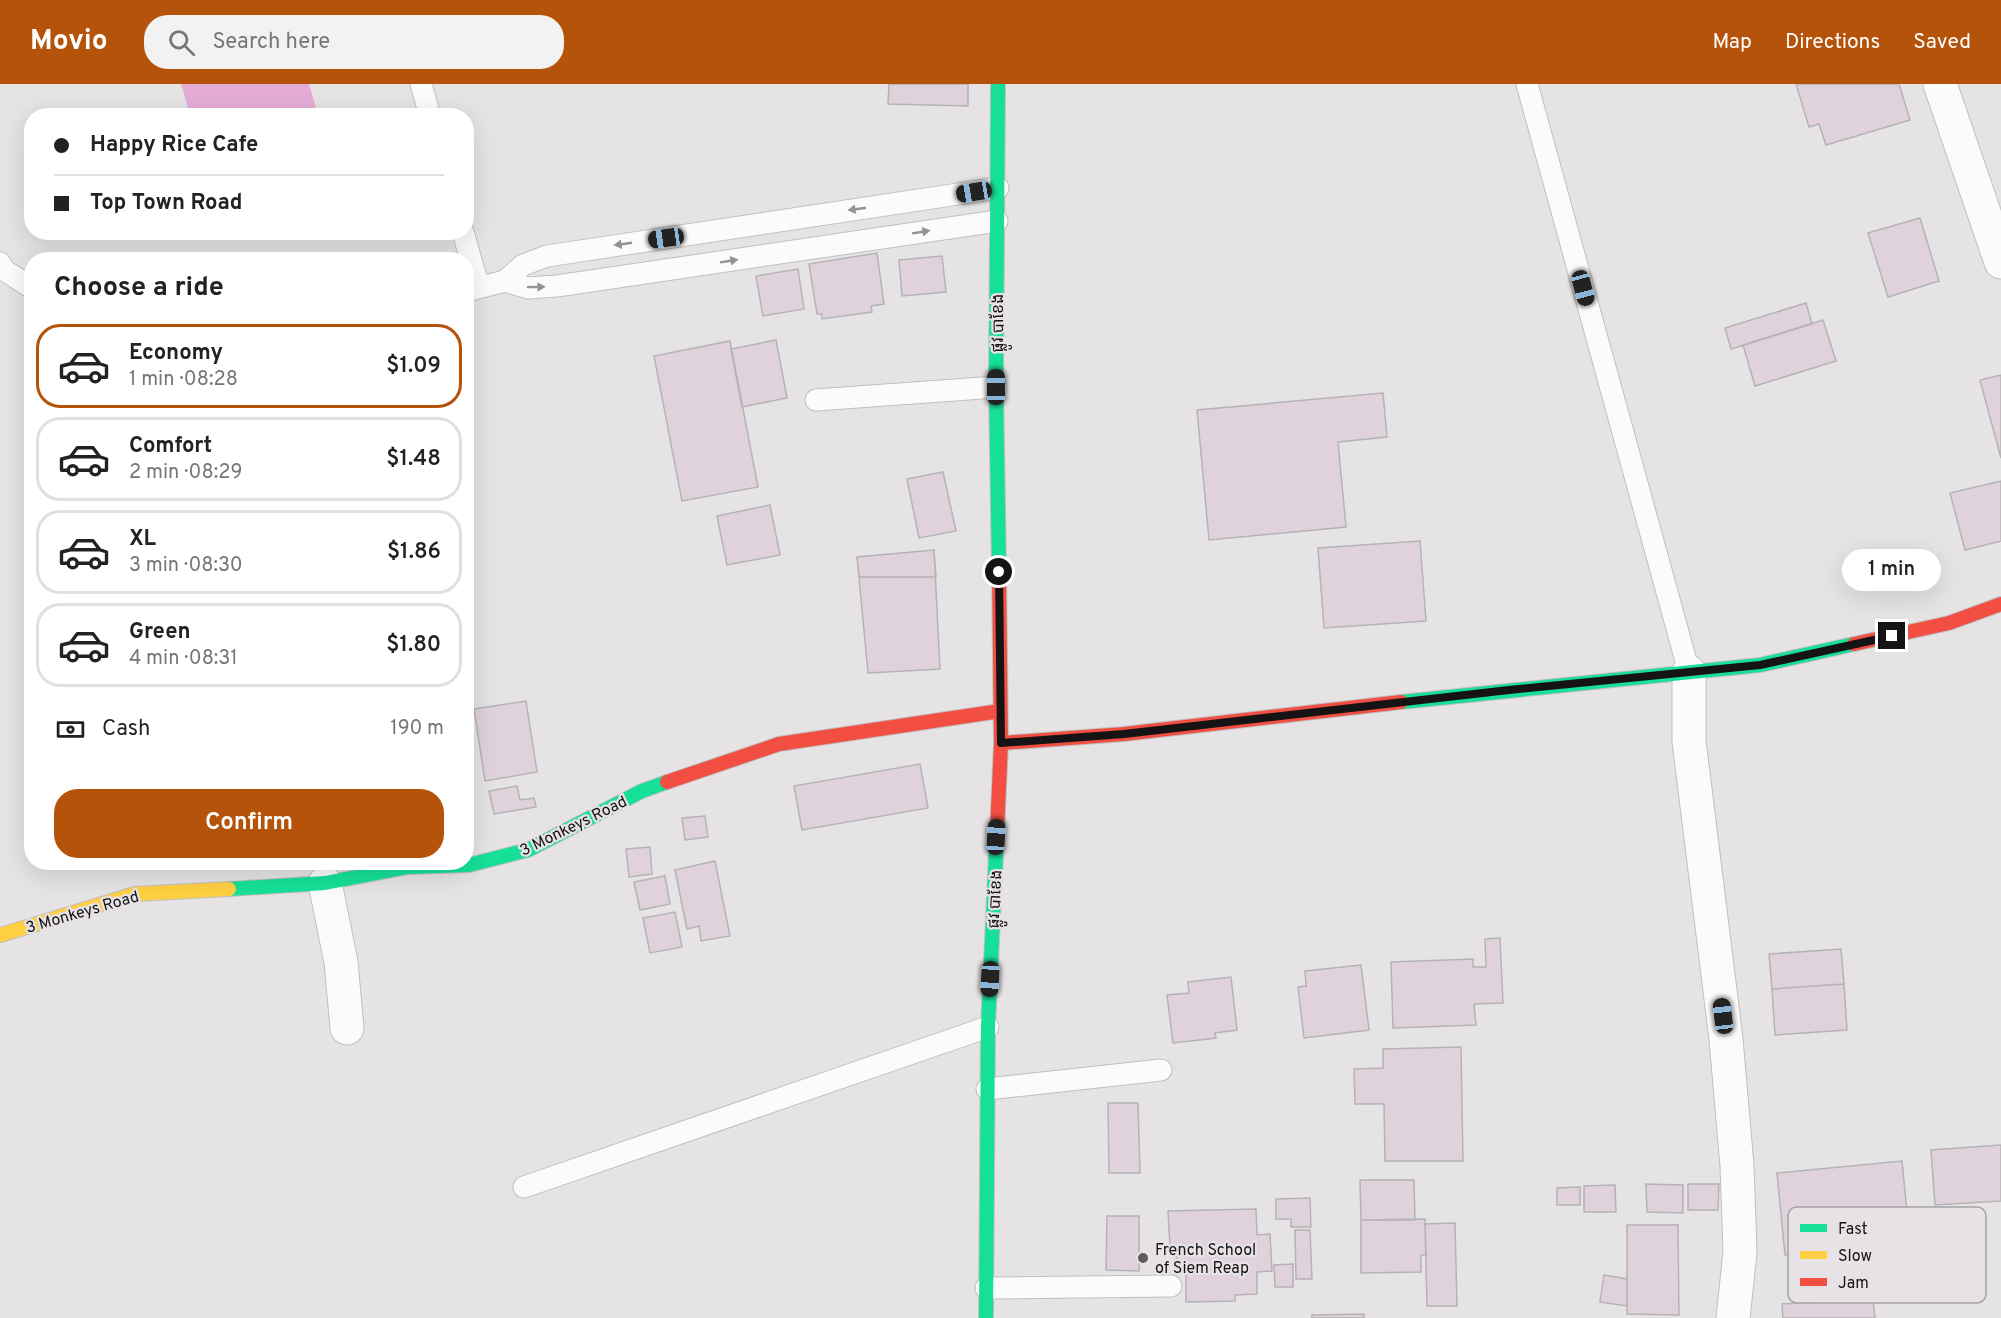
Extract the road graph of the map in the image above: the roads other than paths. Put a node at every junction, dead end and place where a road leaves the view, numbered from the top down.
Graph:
1 (421, 84) edge
2 (998, 84) edge
3 (1527, 84) edge
4 (1940, 84) edge
5 (428, 108) edge
6 (998, 188) junction
7 (997, 220) junction
8 (2001, 262) edge
9 (0, 263) edge
10 (505, 281) junction
11 (24, 283) edge
12 (474, 289) edge
13 (996, 387) junction
14 (816, 400) dead end
15 (2001, 604) edge
16 (1689, 672) junction
17 (1000, 711) junction
18 (1001, 743) junction
19 (474, 864) edge
20 (385, 870) edge
21 (325, 883) junction
22 (0, 935) edge
23 (988, 1027) junction
24 (347, 1028) dead end
25 (1161, 1070) dead end
26 (987, 1089) junction
27 (524, 1187) dead end
28 (1171, 1286) dead end
29 (986, 1288) junction
30 (986, 1318) edge
31 (1733, 1318) edge

1 - 5 lane
2 - 6 street, ផ្លូវ បាខែង
3 - 16 lane
4 - 8 street
6 - 7 street, ផ្លូវ បាខែង
6 -> 10 lane
10 -> 7 lane
7 - 13 street, ផ្លូវ បាខែង
9 - 11 lane
10 - 12 lane
13 - 14 lane
13 - 17 street, ផ្លូវ បាខែង
15 - 16 street
16 - 18 street
16 - 31 street
17 - 18 street, ផ្លូវ បាខែង
17 - 19 street, 3 Monkeys Road
18 - 23 street, ផ្លូវ បាខែង
20 - 21 street, 3 Monkeys Road
21 - 22 street, 3 Monkeys Road
21 - 24 street
23 - 26 street, ផ្លូវ បាខែង
23 - 27 lane
25 - 26 lane
26 - 29 street, ផ្លូវ បាខែង
28 - 29 lane
29 - 30 street, ផ្លូវ បាខែង

